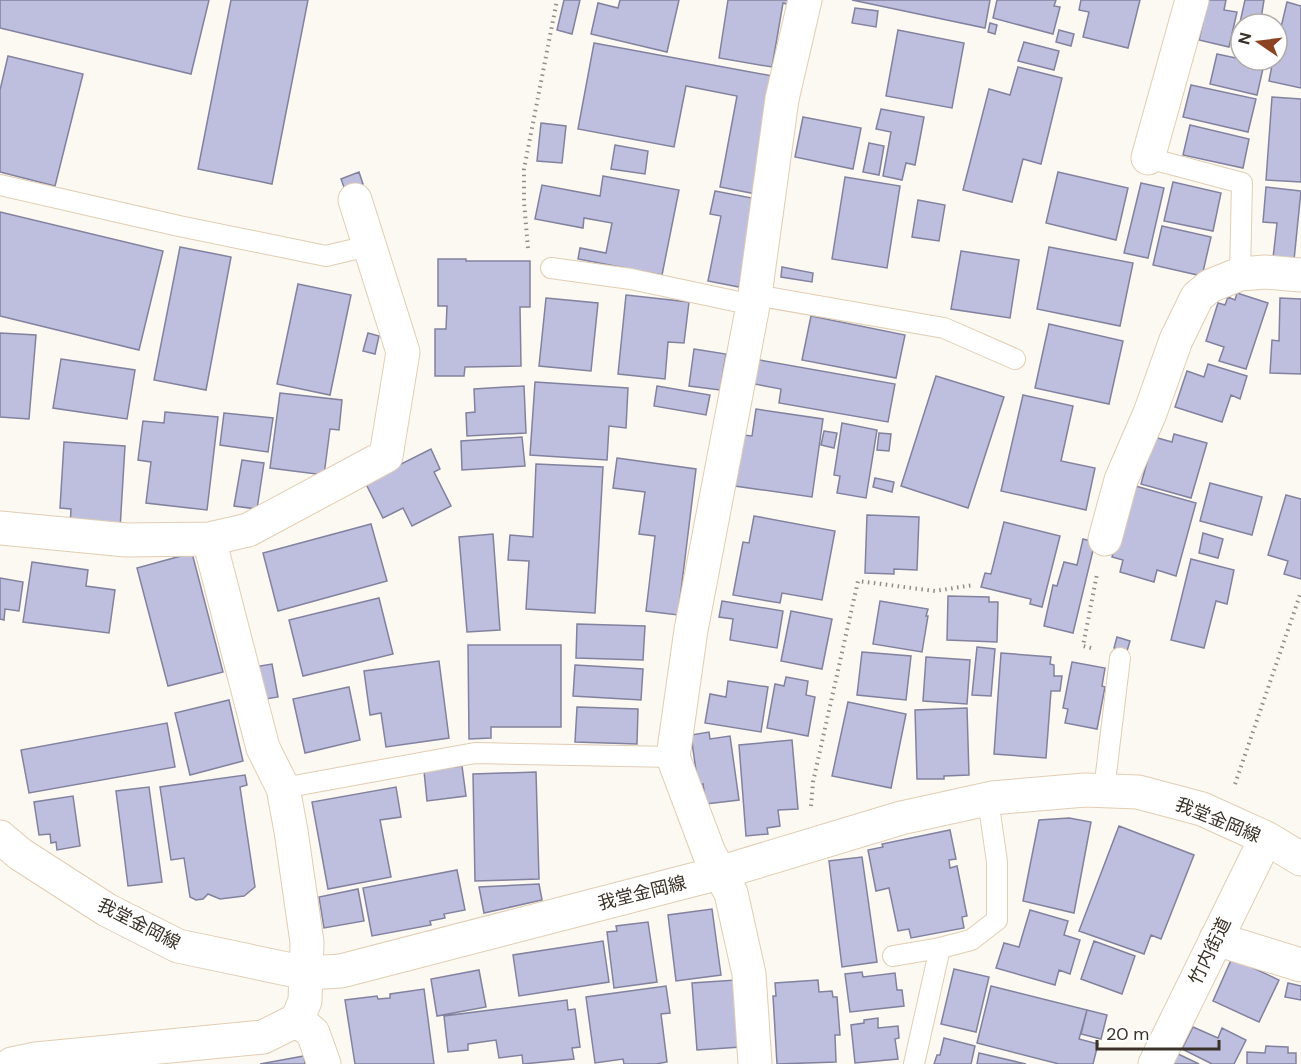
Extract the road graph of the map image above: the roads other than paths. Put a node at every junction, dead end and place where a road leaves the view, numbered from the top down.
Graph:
1 (805, 0) edge
2 (1192, 0) edge
3 (1148, 158) joint
4 (0, 185) edge
5 (355, 200) dead end
6 (368, 246) junction
7 (551, 268) road end
8 (1240, 274) junction
9 (1301, 275) edge
10 (754, 300) junction
11 (1015, 359) dead end
12 (0, 528) edge
13 (209, 539) junction
14 (1104, 539) road end
15 (1120, 658) road end
16 (673, 757) junction
17 (283, 788) junction
18 (1104, 790) junction
19 (988, 799) junction
20 (0, 837) edge
21 (1266, 838) junction
22 (1301, 859) edge
23 (719, 873) junction
24 (1216, 939) junction
25 (939, 948) junction
26 (893, 956) dead end
27 (1301, 965) edge
28 (306, 973) junction
29 (297, 1020) junction
30 (12, 1064) edge
31 (324, 1064) edge
32 (755, 1064) edge
33 (914, 1064) edge
34 (1155, 1064) edge

1 - 10 street
2 - 3 street
3 - 8 lane
4 - 6 lane
5 - 6 street
6 - 13 street
7 - 10 lane
8 - 9 street
8 - 14 street
10 - 11 lane
10 - 16 street
12 - 13 street
13 - 17 street
15 - 18 lane
16 - 17 lane
16 - 23 street
17 - 28 street
18 - 19 street, 我堂金岡線
18 - 21 street, 我堂金岡線
19 - 23 street, 我堂金岡線
19 - 25 lane
20 - 28 street, 我堂金岡線
21 - 22 street, 我堂金岡線
21 - 24 street, 竹内街道
23 - 28 street, 我堂金岡線
23 - 32 street
24 - 27 street
24 - 34 street, 竹内街道
25 - 26 lane
25 - 33 lane
28 - 29 street
29 - 30 street
29 - 31 street

